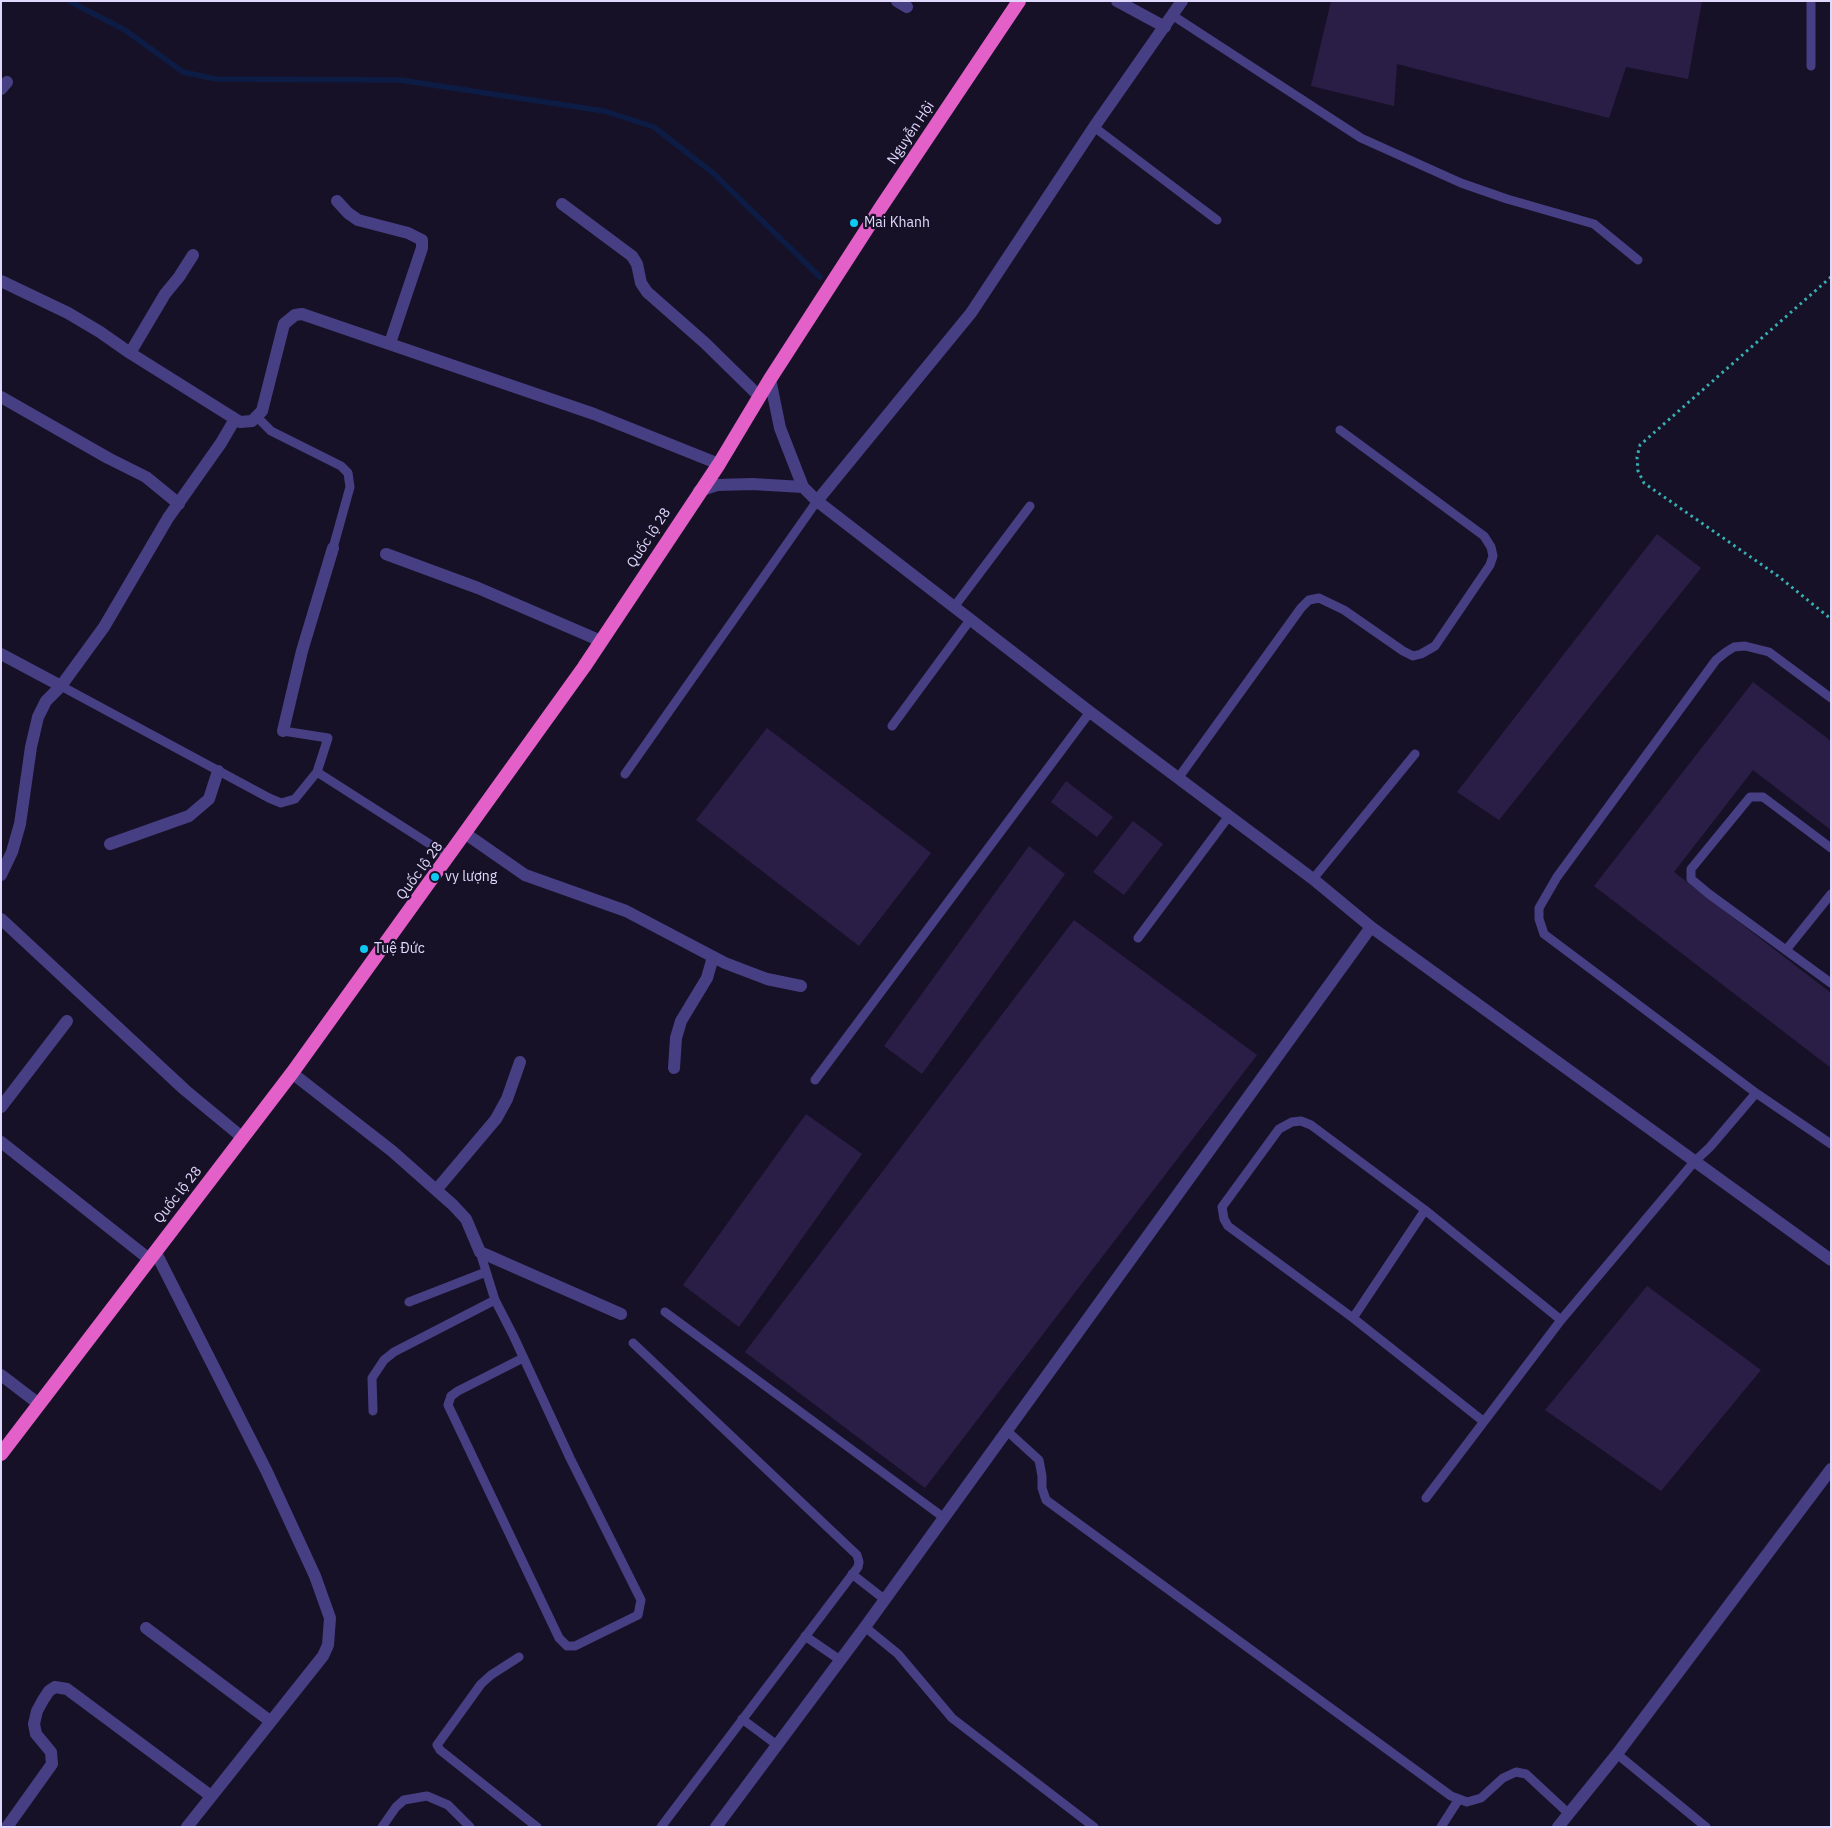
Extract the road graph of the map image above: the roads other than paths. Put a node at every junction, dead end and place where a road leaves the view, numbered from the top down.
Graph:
1 (1019, 1) edge
2 (1117, 1) edge
3 (1182, 1) edge
4 (1811, 1) edge
5 (1172, 15) junction
6 (1165, 27) junction
7 (1811, 66) dead end
8 (1094, 127) junction
9 (337, 201) dead end
10 (562, 204) dead end
11 (1217, 220) dead end
12 (193, 255) dead end
13 (1638, 260) dead end
14 (1, 281) edge
15 (832, 284) joint
16 (390, 343) junction
17 (130, 353) junction
18 (770, 379) junction
19 (1, 397) edge
20 (760, 397) junction
21 (257, 418) junction
22 (235, 419) junction
23 (1340, 430) dead end
24 (719, 464) junction
25 (803, 487) junction
26 (700, 490) junction
27 (816, 501) junction
28 (179, 504) junction
29 (1030, 506) dead end
30 (333, 548) joint
31 (386, 554) dead end
32 (954, 607) junction
33 (970, 620) junction
34 (601, 641) junction
35 (1, 654) edge
36 (61, 686) junction
37 (1831, 698) edge
38 (1090, 712) junction
39 (892, 726) dead end
40 (283, 731) joint
41 (1415, 754) dead end
42 (218, 771) junction
43 (317, 772) junction
44 (625, 774) dead end
45 (1180, 777) junction
46 (1229, 816) junction
47 (466, 834) junction
48 (110, 844) dead end
49 (1831, 848) edge
50 (450, 857) junction
51 (1, 875) edge
52 (1313, 879) junction
53 (1831, 894) edge
54 (1, 919) edge
55 (1371, 927) junction
56 (1138, 938) dead end
57 (1786, 950) junction
58 (713, 957) junction
59 (1831, 983) edge
60 (801, 986) dead end
61 (67, 1021) dead end
62 (520, 1062) dead end
63 (674, 1068) dead end
64 (292, 1073) junction
65 (815, 1080) dead end
66 (1756, 1093) junction
67 (1, 1107) edge
68 (243, 1138) junction
69 (1, 1142) edge
70 (1831, 1144) edge
71 (1694, 1162) junction
72 (437, 1189) junction
73 (1425, 1210) junction
74 (480, 1252) junction
75 (152, 1255) junction
76 (1831, 1260) edge
77 (486, 1272) junction
78 (495, 1300) junction
79 (409, 1302) dead end
80 (665, 1312) dead end
81 (621, 1314) dead end
82 (1353, 1318) junction
83 (1561, 1320) junction
84 (633, 1343) dead end
85 (523, 1358) junction
86 (1, 1375) edge
87 (39, 1404) junction
88 (373, 1411) dead end
89 (1483, 1421) junction
90 (1006, 1430) junction
91 (1, 1454) edge
92 (1831, 1469) edge
93 (1426, 1498) dead end
94 (943, 1517) junction
95 (852, 1574) junction
96 (884, 1599) junction
97 (865, 1627) junction
98 (146, 1628) dead end
99 (806, 1636) junction
100 (519, 1657) dead end
101 (840, 1660) junction
102 (742, 1719) junction
103 (270, 1720) junction
104 (777, 1745) junction
105 (1617, 1754) junction
106 (210, 1796) junction
107 (1459, 1799) junction
108 (1568, 1813) junction
109 (7, 1827) edge
110 (187, 1827) edge
111 (382, 1827) edge
112 (470, 1827) edge
113 (537, 1827) edge
114 (661, 1827) edge
115 (716, 1827) edge
116 (1094, 1827) edge
117 (1441, 1827) edge
118 (1558, 1827) edge
119 (1706, 1827) edge

1 - 15 highway, Nguyễn Hội
2 - 6 street
3 - 5 street
4 - 7 lane
5 - 6 street
5 - 13 lane
6 - 8 street
8 - 11 lane
8 - 27 street
9 - 16 street
10 - 20 street
12 - 17 street
14 - 17 street
15 - 18 highway, Quốc lộ 28
16 - 21 street
16 - 24 street
17 - 22 street
18 - 20 highway, Quốc lộ 28
18 - 25 street
19 - 28 street
20 - 24 highway, Quốc lộ 28
21 - 22 street
21 - 30 lane
22 - 28 street
23 - 45 lane
24 - 26 highway, Quốc lộ 28
25 - 26 street
25 - 27 street
26 - 34 highway, Quốc lộ 28
27 - 32 street
27 - 44 lane
28 - 36 street
29 - 32 lane
30 - 40 street
31 - 34 street
32 - 33 street
33 - 38 street
33 - 39 lane
34 - 47 highway, Quốc lộ 28
35 - 36 street
36 - 42 lane
36 - 51 street
37 - 66 lane
38 - 45 street
38 - 65 lane
40 - 43 lane
41 - 52 lane
42 - 43 lane
42 - 48 street
43 - 50 lane
45 - 46 street
46 - 52 street
46 - 56 lane
47 - 50 highway, Quốc lộ 28
47 - 58 street
49 - 57 lane
50 - 64 highway, Quốc lộ 28
52 - 55 street
53 - 57 lane
54 - 68 street
55 - 71 street
55 - 90 street
57 - 59 lane
58 - 60 street
58 - 63 street
61 - 67 street
62 - 72 street
64 - 68 highway, Quốc lộ 28
64 - 72 street
66 - 70 lane
66 - 71 lane
68 - 75 highway, Quốc lộ 28
69 - 75 street
71 - 76 street
71 - 83 lane
72 - 74 street
73 - 82 lane
73 - 82 lane
73 - 83 lane
74 - 77 lane
74 - 81 street
75 - 87 highway, Quốc lộ 28
75 - 103 street
77 - 78 lane
77 - 79 lane
78 - 85 lane
78 - 88 lane
80 - 94 lane
82 - 89 lane
83 - 89 lane
84 - 95 lane
85 - 85 lane
86 - 87 street
87 - 91 highway, Quốc lộ 28
89 - 93 lane
90 - 94 street
90 - 107 lane
92 - 105 street
94 - 96 street
95 - 96 lane
95 - 99 lane
96 - 97 street
97 - 101 street
97 - 116 lane
98 - 103 street
99 - 101 lane
99 - 102 lane
100 - 113 lane
101 - 104 street
102 - 104 lane
102 - 114 lane
103 - 106 street
104 - 115 street
105 - 108 street
105 - 119 lane
106 - 109 street
106 - 110 street
107 - 108 lane
107 - 117 lane
108 - 118 street
111 - 112 lane

